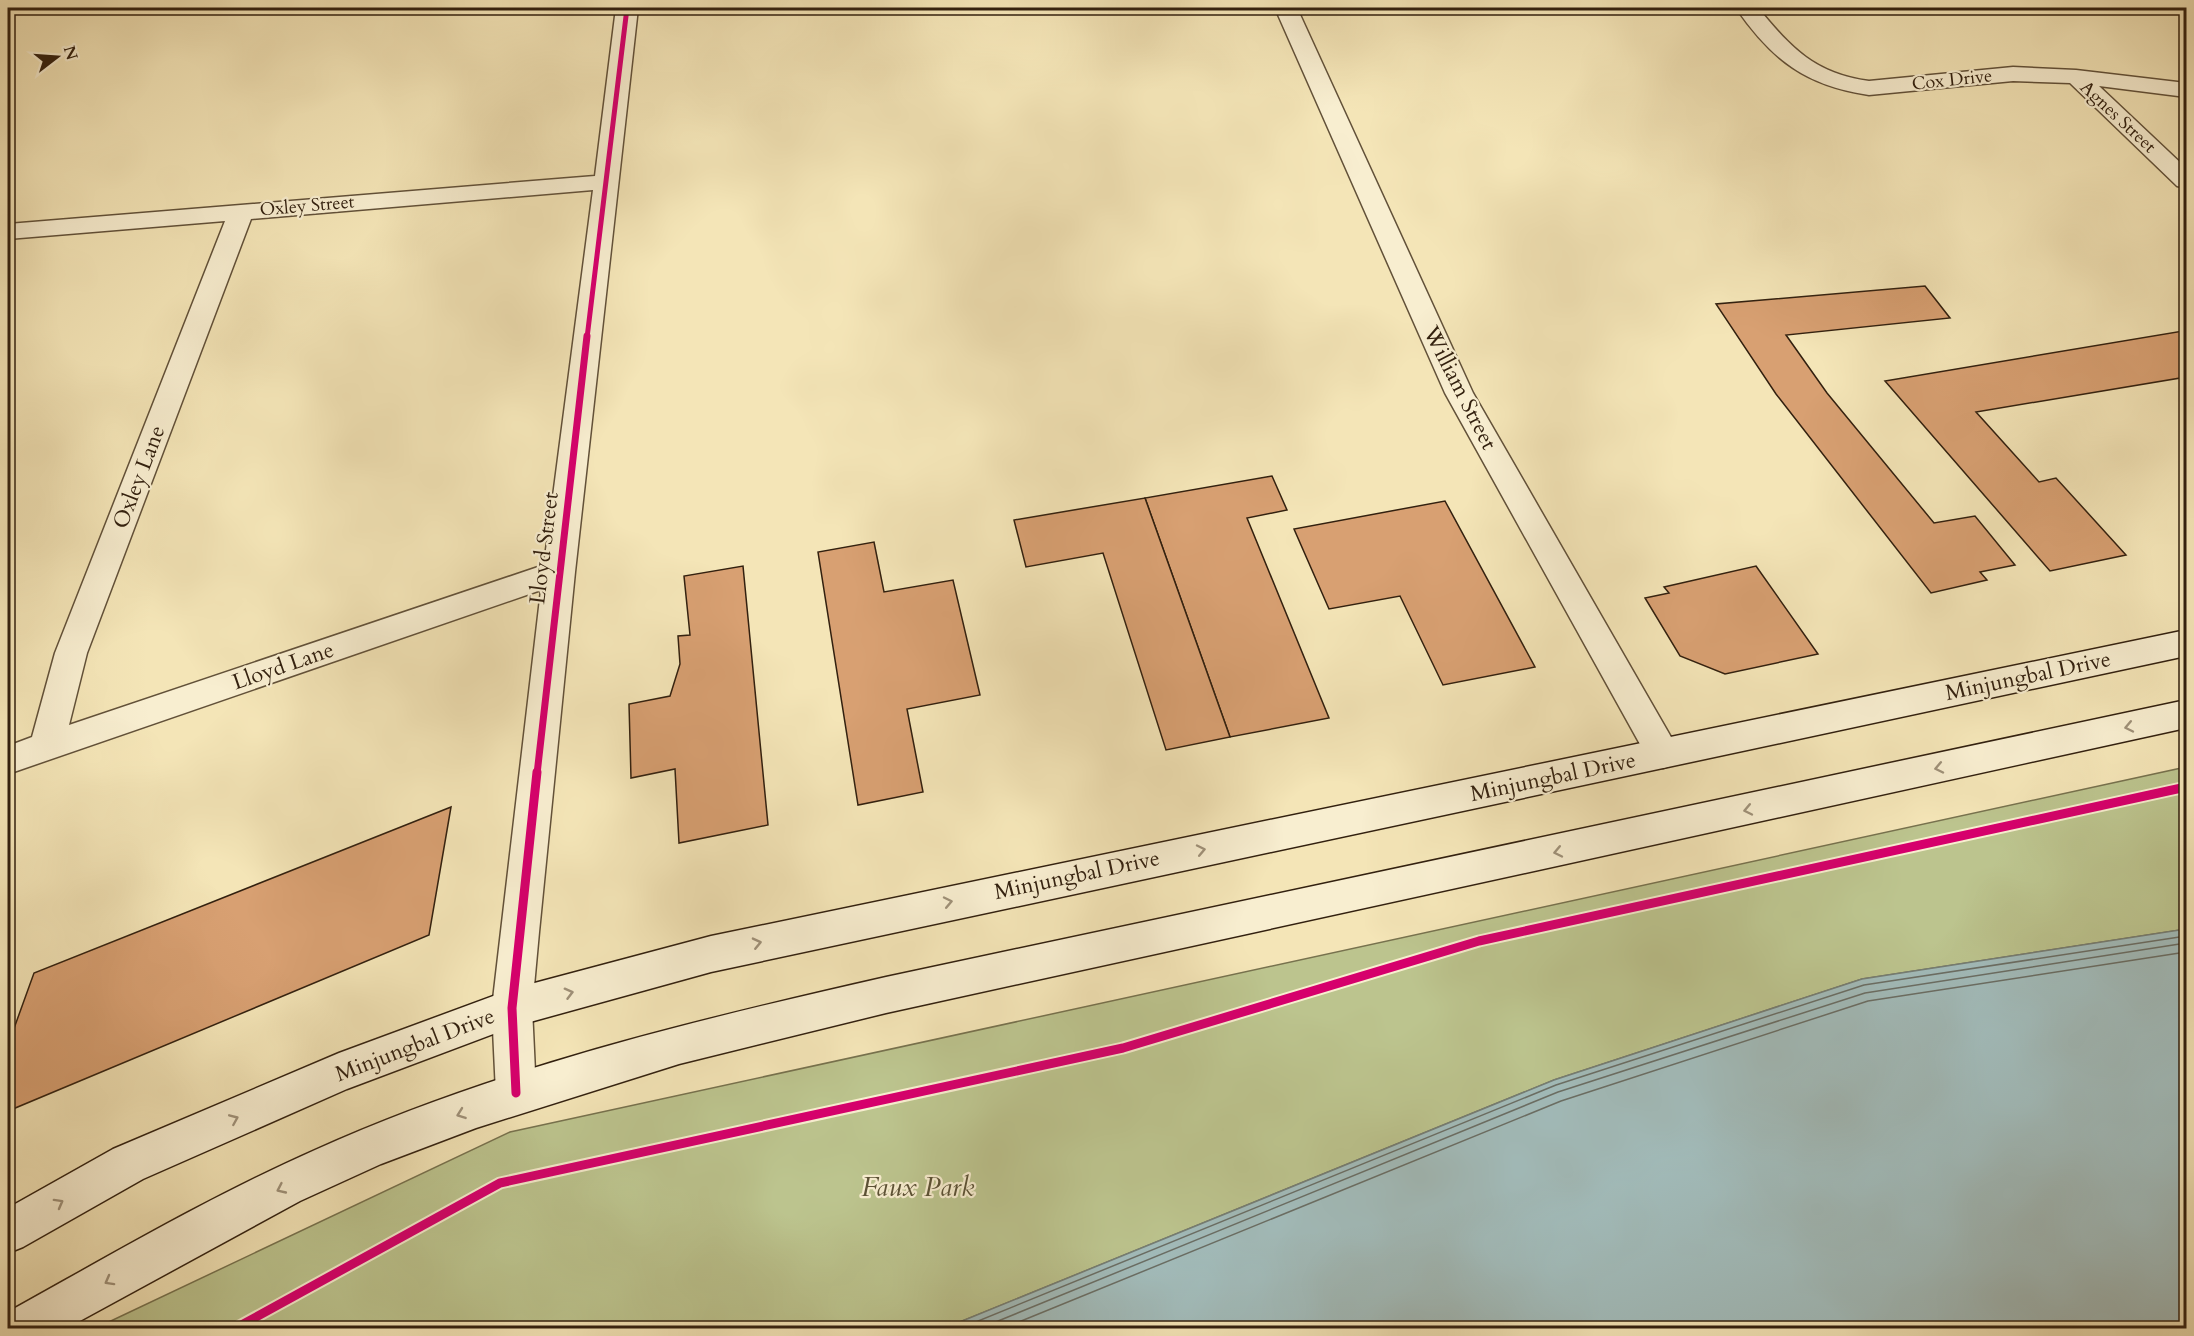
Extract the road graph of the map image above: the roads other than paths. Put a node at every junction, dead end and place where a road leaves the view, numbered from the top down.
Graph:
1 (627, 8) edge
2 (1286, 8) edge
3 (1747, 8) edge
4 (2076, 77) junction
5 (2187, 90) edge
6 (2187, 181) edge
7 (606, 182) junction
8 (242, 212) junction
9 (8, 231) edge
10 (559, 572) junction
11 (2187, 643) edge
12 (2187, 714) edge
13 (47, 746) junction
14 (1663, 754) junction
15 (8, 760) edge
16 (512, 1008) junction
17 (516, 1093) junction
18 (8, 1232) edge
19 (24, 1329) edge

1 - 7 street, Lloyd Street
2 - 14 street, William Street
3 - 4 street, Cox Drive
4 - 5 street, Cox Drive
4 - 6 street, Agnes Street
7 - 8 street, Oxley Street
7 - 10 street, Lloyd Street
8 - 9 street, Oxley Street
8 - 13 street, Oxley Lane
10 - 13 street, Lloyd Lane
10 - 16 street, Lloyd Street
11 - 14 street, Minjungbal Drive
12 -> 17 street
13 - 15 street, Lloyd Lane
16 -> 14 street, Minjungbal Drive
16 - 17 street, Lloyd Street
18 -> 16 street, Minjungbal Drive
17 -> 19 street

